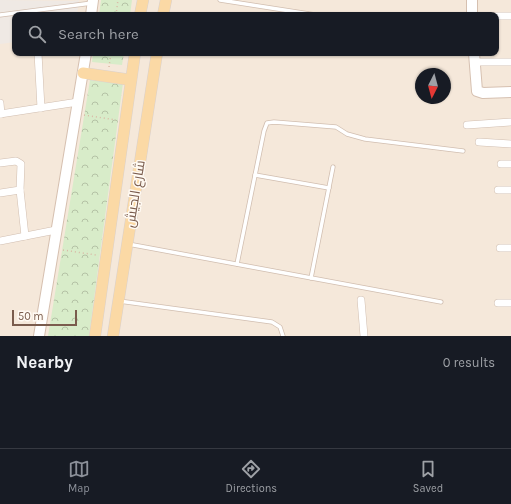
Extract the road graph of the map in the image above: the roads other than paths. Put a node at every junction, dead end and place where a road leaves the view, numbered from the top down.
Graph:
1 (143, 0) edge
2 (166, 0) edge
3 (220, 0) edge
4 (472, 0) edge
5 (93, 1) edge
6 (20, 12) edge
7 (91, 12) edge
8 (141, 12) edge
9 (164, 12) edge
10 (297, 12) edge
11 (472, 12) edge
12 (12, 13) edge
13 (0, 15) edge
14 (499, 16) edge
15 (511, 16) edge
16 (38, 56) edge
17 (86, 56) edge
18 (135, 56) edge
19 (157, 56) edge
20 (474, 57) edge
21 (511, 62) edge
22 (83, 73) junction
23 (131, 80) junction
24 (511, 92) edge
25 (78, 102) junction
26 (0, 104) edge
27 (41, 108) junction
28 (1, 114) edge
29 (511, 122) edge
30 (467, 125) dead end
31 (479, 142) dead end
32 (511, 144) edge
33 (463, 151) dead end
34 (0, 163) edge
35 (501, 164) dead end
36 (511, 164) edge
37 (333, 167) dead end
38 (255, 176) junction
39 (329, 188) junction
40 (20, 190) junction
41 (498, 190) dead end
42 (511, 190) edge
43 (0, 193) edge
44 (56, 230) junction
45 (25, 236) junction
46 (0, 241) edge
47 (127, 244) junction
48 (500, 248) dead end
49 (511, 248) edge
50 (237, 264) junction
51 (311, 278) junction
52 (100, 297) junction
53 (361, 300) dead end
54 (119, 301) junction
55 (441, 302) dead end
56 (498, 303) dead end
57 (511, 304) edge
58 (39, 336) edge
59 (95, 336) edge
60 (113, 336) edge
61 (283, 336) edge
62 (364, 336) edge

1 - 8 main road
2 - 9 main road
3 - 10 lane
4 - 11 street
5 - 6 lane
5 - 7 street
12 - 13 lane
14 - 15 street
16 - 27 street
17 - 22 street
18 - 23 main road, شارع الجيش
19 - 47 main road, شارع الجيش
20 - 21 street
20 - 24 street
22 - 23 main road
22 - 25 street
23 - 52 main road, شارع الجيش
25 - 27 street
25 - 44 street
26 - 28 street
27 - 28 street
29 - 30 street
31 - 32 street
33 - 38 lane
34 - 40 street
35 - 36 street
37 - 39 lane
38 - 39 lane
38 - 50 lane
39 - 51 lane
40 - 43 street
40 - 45 street
41 - 42 street
44 - 45 street
44 - 58 street
45 - 46 street
47 - 50 lane
47 - 54 main road, شارع الجيش
48 - 49 street
50 - 51 lane
51 - 55 lane
52 - 54 main road
52 - 59 main road, شارع الجيش
53 - 62 street
54 - 60 main road, شارع الجيش
54 - 61 lane
56 - 57 street

